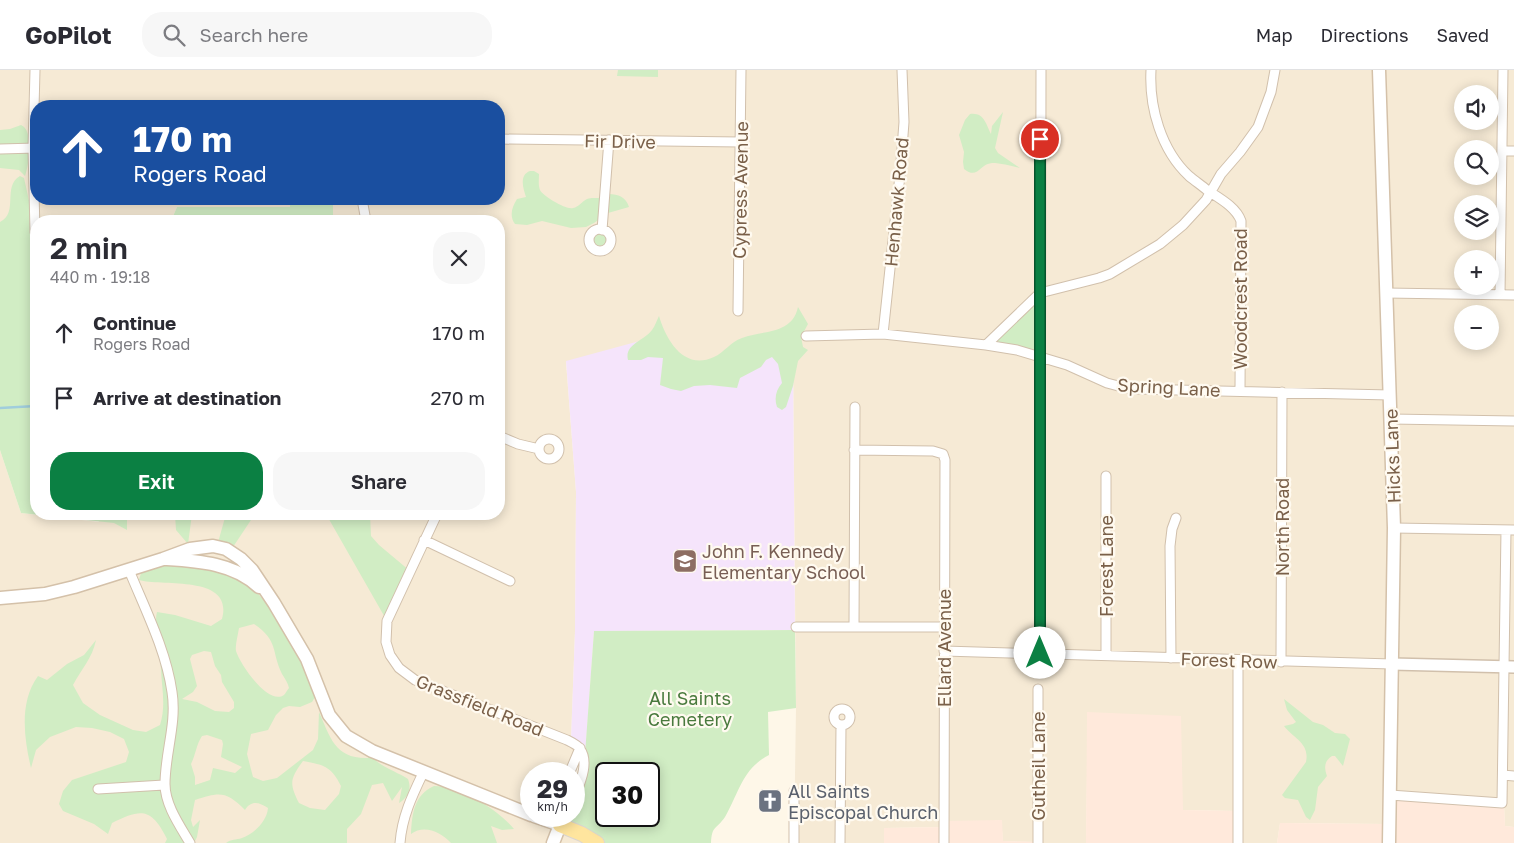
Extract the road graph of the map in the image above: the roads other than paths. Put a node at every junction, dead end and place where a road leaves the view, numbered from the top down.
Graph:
1 (34, 70) edge
2 (741, 70) edge
3 (902, 70) edge
4 (1041, 70) edge
5 (1151, 70) edge
6 (1275, 70) edge
7 (1379, 70) edge
8 (1503, 70) edge
9 (34, 100) edge
10 (505, 139) edge
11 (609, 140) junction
12 (740, 142) junction
13 (30, 148) edge
14 (0, 149) edge
15 (1502, 151) junction
16 (1514, 151) edge
17 (1210, 192) junction
18 (602, 230) dead end
19 (1040, 293) junction
20 (1386, 293) junction
21 (1500, 295) junction
22 (1514, 296) edge
23 (738, 310) dead end
24 (884, 334) junction
25 (806, 336) dead end
26 (986, 345) junction
27 (1040, 357) junction
28 (1240, 391) junction
29 (1282, 392) junction
30 (1390, 396) junction
31 (855, 407) dead end
32 (1391, 419) junction
33 (1514, 421) edge
34 (505, 439) edge
35 (539, 449) dead end
36 (854, 450) junction
37 (1106, 476) dead end
38 (1176, 518) dead end
39 (434, 520) edge
40 (1394, 528) junction
41 (1510, 530) edge
42 (424, 540) junction
43 (163, 559) junction
44 (129, 570) junction
45 (510, 581) dead end
46 (0, 598) edge
47 (274, 602) junction
48 (796, 627) dead end
49 (854, 627) junction
50 (944, 627) junction
51 (944, 651) junction
52 (1040, 653) junction
53 (1106, 656) junction
54 (1170, 658) junction
55 (1238, 661) junction
56 (1281, 662) junction
57 (1392, 664) junction
58 (1509, 667) edge
59 (1038, 689) dead end
60 (842, 725) dead end
61 (580, 748) junction
62 (574, 762) edge
63 (584, 762) edge
64 (423, 772) junction
65 (1503, 775) junction
66 (1514, 776) edge
67 (164, 785) junction
68 (98, 788) dead end
69 (794, 791) dead end
70 (1390, 795) junction
71 (520, 811) edge
72 (559, 827) edge
73 (572, 827) edge
74 (190, 843) edge
75 (400, 843) edge
76 (553, 843) edge
77 (597, 843) edge
78 (794, 843) edge
79 (840, 843) edge
80 (944, 843) edge
81 (1038, 843) edge
82 (1238, 843) edge
83 (1389, 843) edge

1 - 9 street
2 - 12 street, Cypress Avenue
3 - 24 street, Henhawk Road
4 - 19 street
5 - 17 street, Woodcrest Road
6 - 17 street
7 - 20 main road, Hicks Lane
8 - 15 street
10 - 11 street, Fir Drive
11 - 12 street, Fir Drive
11 - 18 street
12 - 23 street, Cypress Avenue
13 - 14 street
15 - 16 street
15 - 21 street
17 - 19 street
17 - 28 street, Woodcrest Road
19 - 26 street
19 - 27 street
20 - 21 street
20 - 30 main road, Hicks Lane
21 - 22 street
24 - 25 street, Spring Lane
24 - 26 street, Spring Lane
26 - 27 street, Spring Lane
27 - 28 street, Spring Lane
27 - 52 street
28 - 29 street, Spring Lane
29 - 30 street, Spring Lane
29 - 56 street, North Road
30 - 32 main road, Hicks Lane
31 - 36 street
32 - 33 street
32 - 40 main road, Hicks Lane
34 - 35 street
36 - 49 street
36 - 50 street, Ellard Avenue
37 - 53 street, Forest Lane
38 - 54 street
39 - 42 street, Grassfield Road
40 - 41 street
40 - 57 main road, Hicks Lane
41 - 58 street
42 - 45 street
42 - 61 street, Grassfield Road
43 - 44 main road
43 - 47 main road
43 - 47 main road
44 - 46 main road
44 - 67 street
47 - 64 main road
48 - 49 street
49 - 50 street
50 - 51 street, Ellard Avenue
51 - 52 street, Forest Row
51 - 80 street, Ellard Avenue
52 - 53 street, Forest Row
53 - 54 street, Forest Row
54 - 55 street, Forest Row
55 - 56 street, Forest Row
55 - 82 street
56 - 57 street, Forest Row
57 - 58 street, Forest Row
57 - 70 main road, Hicks Lane
58 - 65 street
59 - 81 street, Gutheil Lane
60 - 79 street
61 - 62 street
61 - 63 street
64 - 71 main road
64 - 75 street
65 - 66 street
65 - 70 street
67 - 68 street
67 - 74 street
69 - 78 street
70 - 83 main road, Hicks Lane
72 - 76 main road
73 - 77 main road

